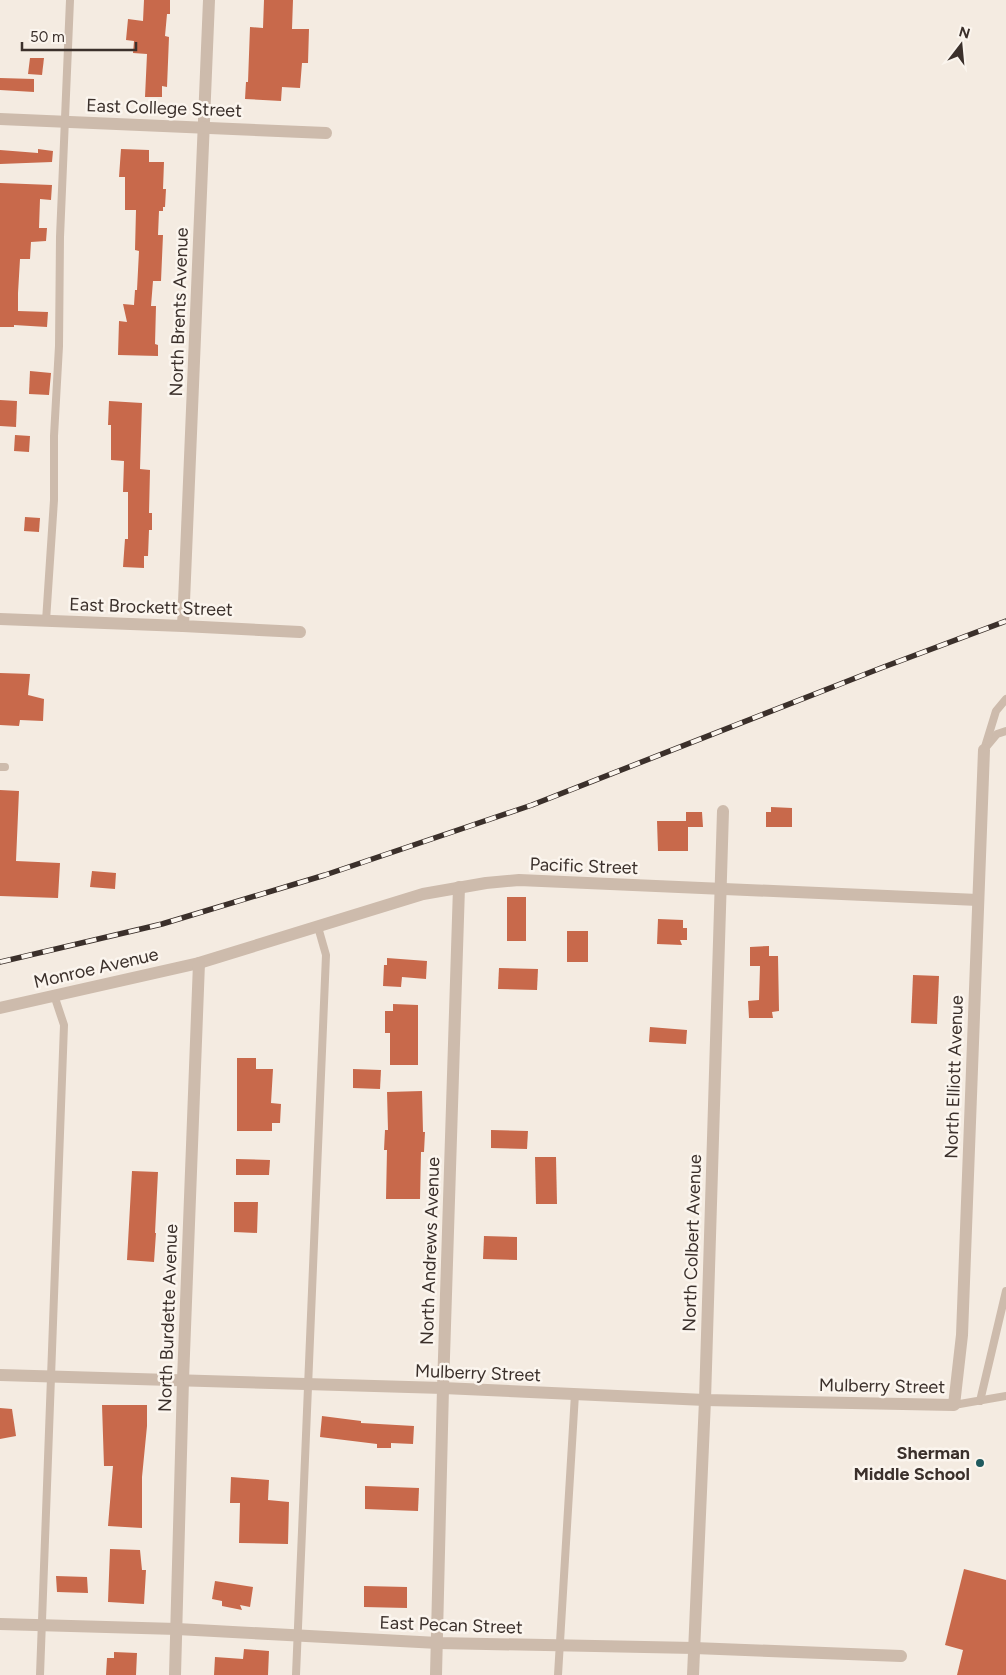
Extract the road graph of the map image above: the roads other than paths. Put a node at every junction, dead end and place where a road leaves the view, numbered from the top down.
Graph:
1 (70, 0) edge
2 (209, 0) edge
3 (0, 119) edge
4 (65, 122) junction
5 (204, 127) junction
6 (326, 133) dead end
7 (0, 619) edge
8 (46, 621) junction
9 (183, 626) junction
10 (300, 632) dead end
11 (1006, 699) edge
12 (1006, 730) edge
13 (984, 750) junction
14 (723, 811) dead end
15 (459, 887) junction
16 (720, 889) junction
17 (978, 900) junction
18 (318, 927) junction
19 (200, 963) junction
20 (54, 996) junction
21 (0, 1008) edge
22 (1006, 1291) edge
23 (0, 1375) edge
24 (51, 1376) junction
25 (183, 1380) junction
26 (308, 1384) junction
27 (443, 1388) junction
28 (575, 1394) junction
29 (1006, 1396) edge
30 (705, 1400) junction
31 (980, 1400) junction
32 (954, 1405) junction
33 (0, 1624) edge
34 (42, 1625) junction
35 (177, 1629) junction
36 (298, 1635) junction
37 (438, 1643) junction
38 (559, 1646) junction
39 (694, 1648) junction
40 (901, 1656) dead end
41 (40, 1675) edge
42 (175, 1675) edge
43 (296, 1675) edge
44 (436, 1675) edge
45 (558, 1675) edge
46 (693, 1675) edge

1 - 4 lane
2 - 5 street, North Brents Avenue
3 - 4 street, East College Street
4 - 5 street, East College Street
4 - 8 lane
5 - 6 street, East College Street
5 - 9 street, North Brents Avenue
7 - 8 street, East Brockett Street
8 - 9 street, East Brockett Street
9 - 10 street, East Brockett Street
11 - 13 lane
12 - 13 lane
13 - 17 street, North Elliott Avenue
14 - 16 street, North Colbert Avenue
15 - 16 street, Pacific Street
15 - 18 street, Pacific Street
15 - 27 street, North Andrews Avenue
16 - 17 street, Pacific Street
16 - 30 street, North Colbert Avenue
17 - 32 street, North Elliott Avenue
18 - 19 street, Pacific Street
18 - 26 lane
19 - 20 street, Monroe Avenue
19 - 25 street, North Burdette Avenue
20 - 21 street, Monroe Avenue
20 - 24 lane
22 - 31 lane
23 - 24 street, Mulberry Street
24 - 25 street, Mulberry Street
24 - 34 lane
25 - 26 street, Mulberry Street
25 - 35 street, North Burdette Avenue
26 - 27 street, Mulberry Street
26 - 36 lane
27 - 28 street, Mulberry Street
27 - 37 street, North Andrews Avenue
28 - 30 street, Mulberry Street
28 - 38 lane
29 - 31 lane
30 - 32 street, Mulberry Street
30 - 39 street, North Colbert Avenue
31 - 32 lane
33 - 34 street, East Pecan Street
34 - 35 street, East Pecan Street
34 - 41 lane
35 - 36 street, East Pecan Street
35 - 42 street, North Burdette Avenue
36 - 37 street, East Pecan Street
36 - 43 lane
37 - 38 street, East Pecan Street
37 - 44 street, North Andrews Avenue
38 - 39 street, East Pecan Street
38 - 45 lane
39 - 40 street, East Pecan Street
39 - 46 street, North Colbert Avenue

